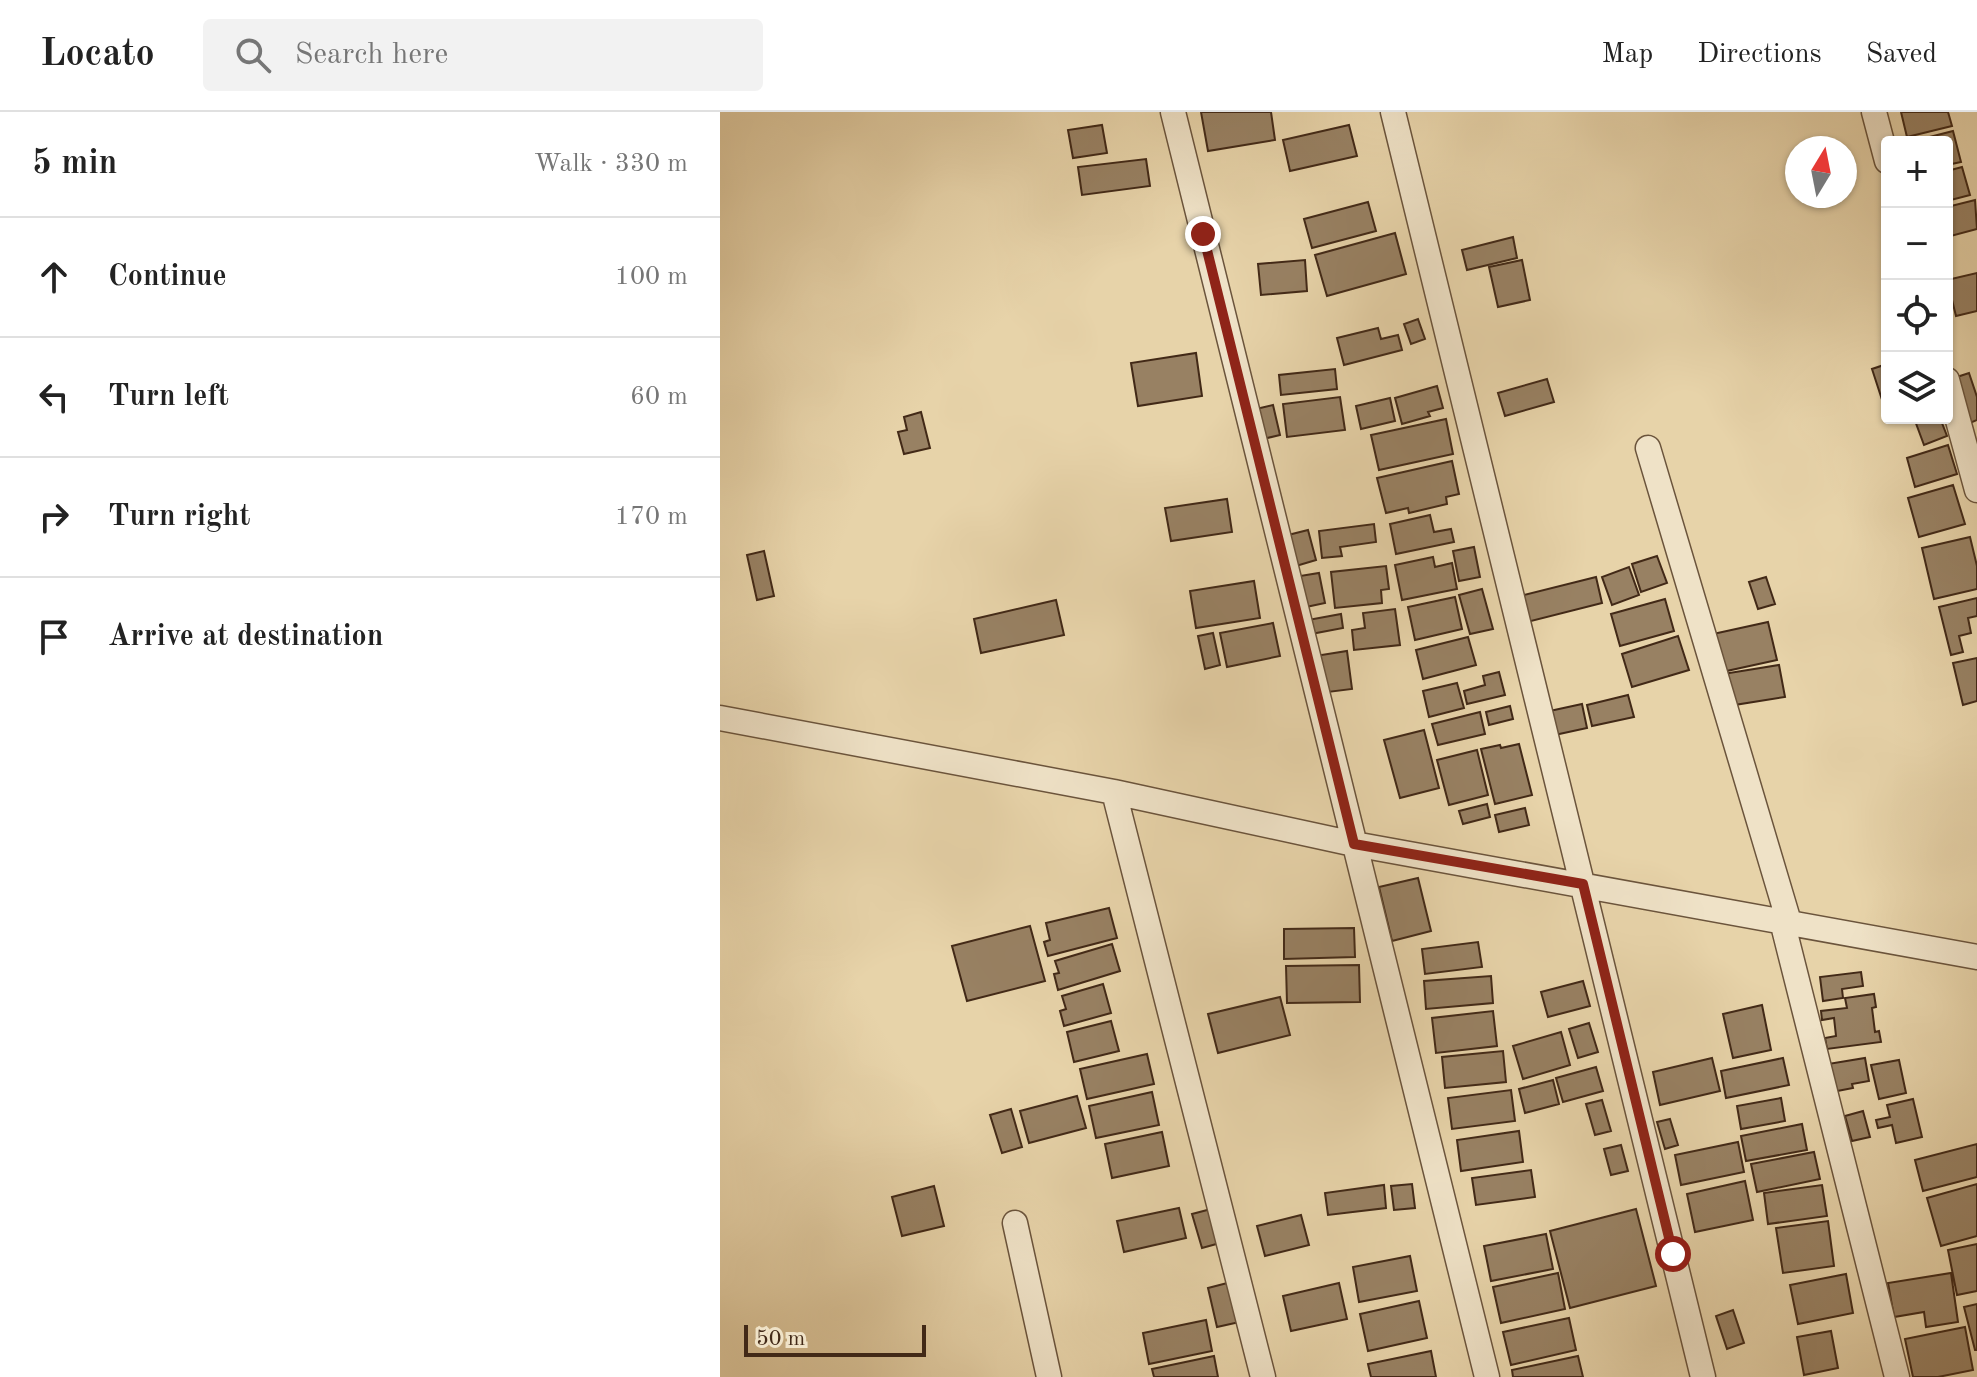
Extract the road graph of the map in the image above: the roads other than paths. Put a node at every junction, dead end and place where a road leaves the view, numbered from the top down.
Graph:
1 (1173, 112) edge
2 (1393, 112) edge
3 (1874, 112) edge
4 (1881, 138) edge
5 (1953, 402) edge
6 (1648, 448) dead end
7 (1977, 490) edge
8 (720, 718) edge
9 (1114, 792) junction
10 (1354, 844) junction
11 (1583, 884) junction
12 (1785, 922) junction
13 (1977, 957) edge
14 (1015, 1223) dead end
15 (1049, 1377) edge
16 (1263, 1377) edge
17 (1487, 1377) edge
18 (1703, 1377) edge
19 (1897, 1377) edge

1 - 10 street
2 - 11 street
3 - 4 street
5 - 7 street
6 - 12 street
8 - 9 street
9 - 10 street
9 - 16 street
10 - 11 street
10 - 17 street
11 - 12 street
11 - 18 street
12 - 13 street
12 - 19 street
14 - 15 street

